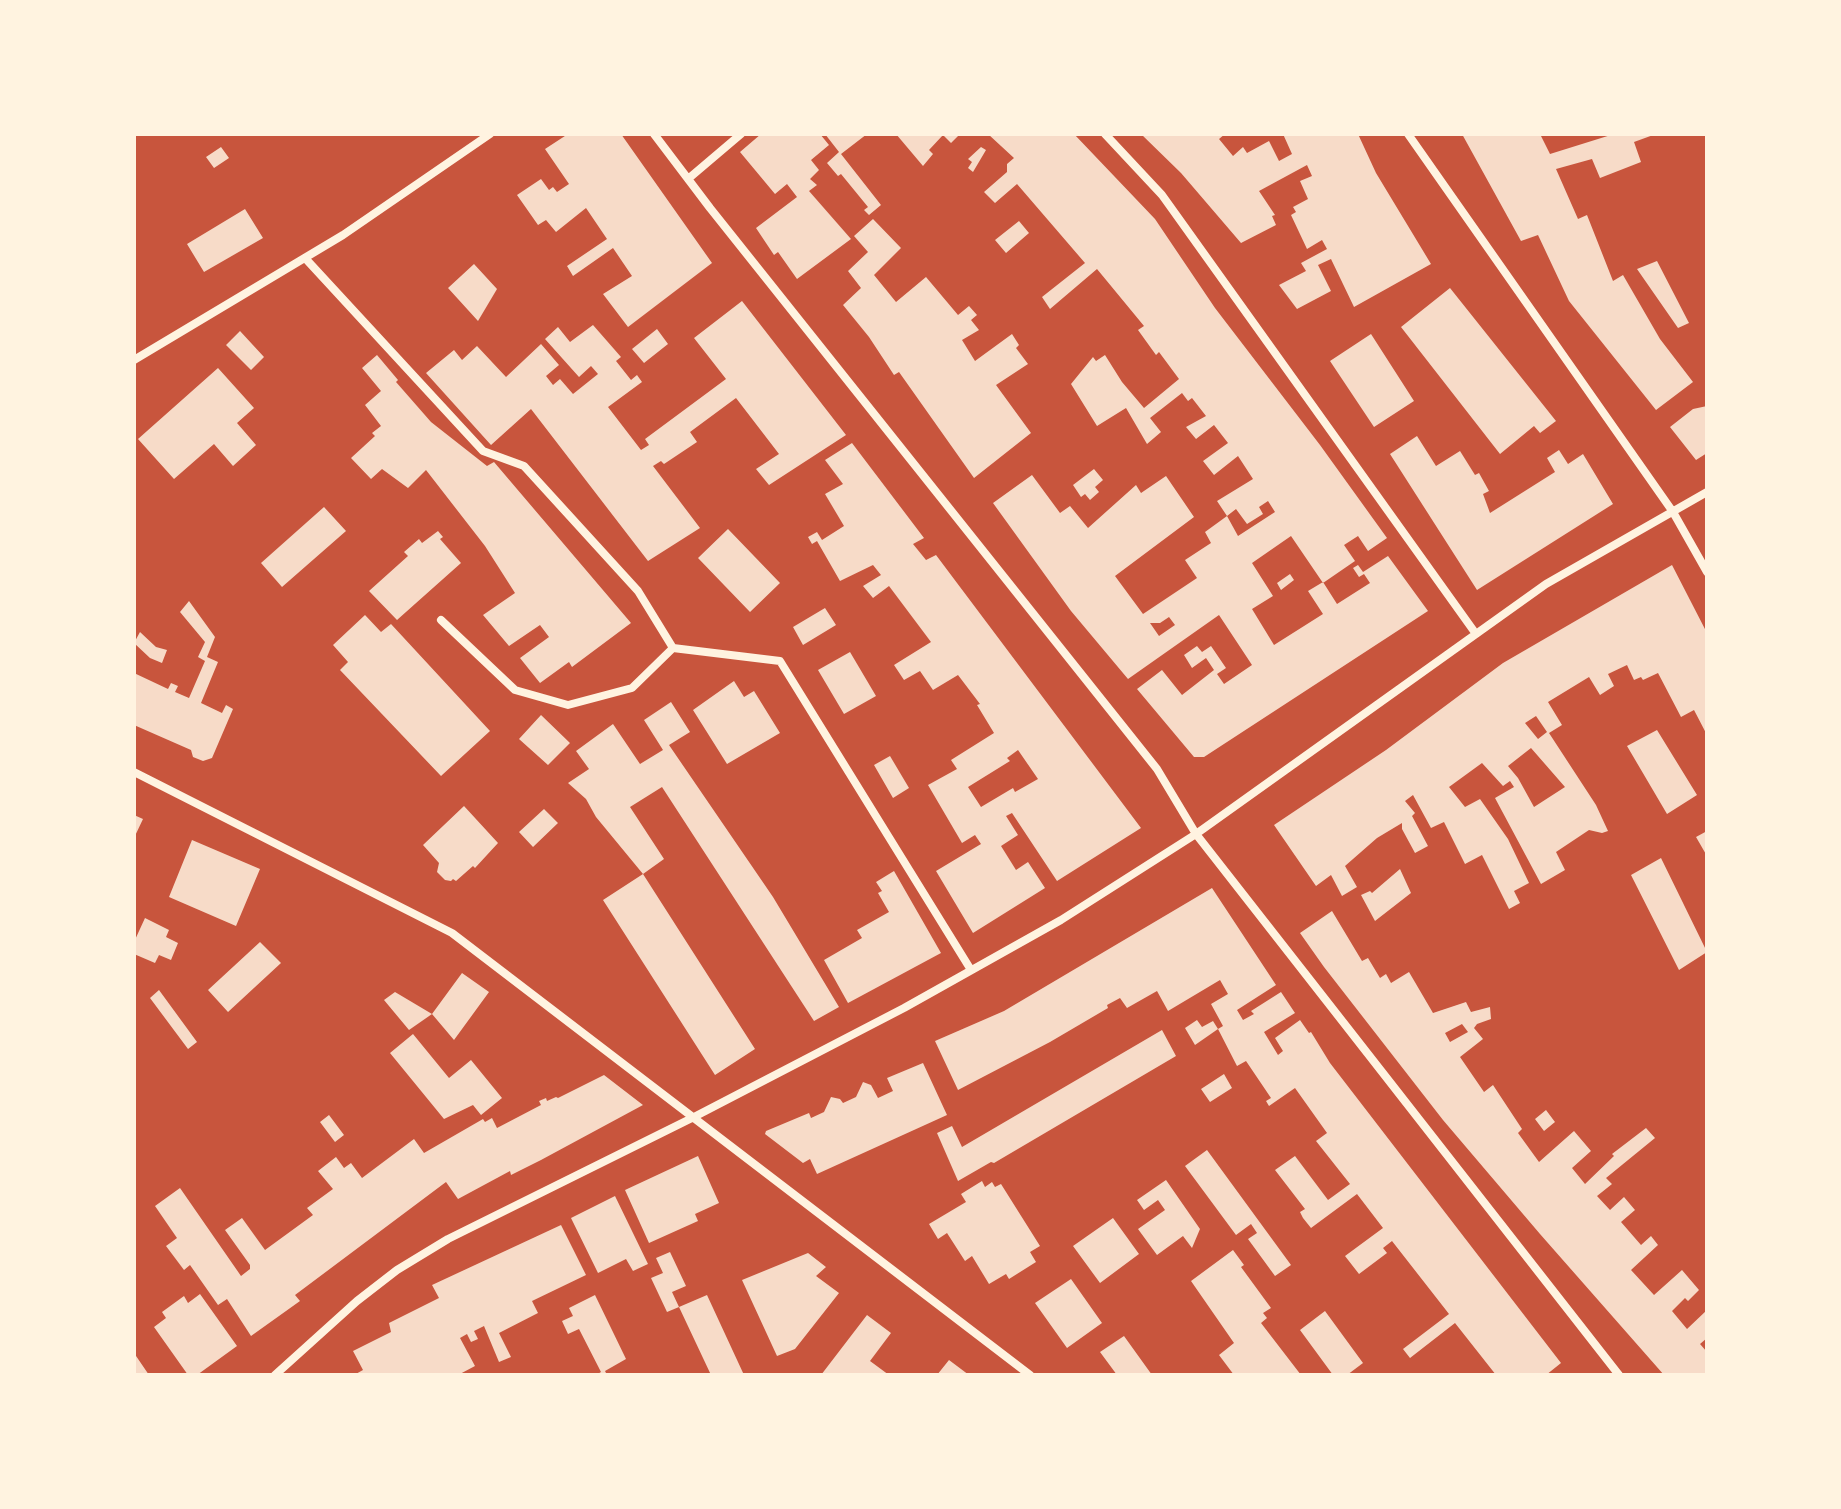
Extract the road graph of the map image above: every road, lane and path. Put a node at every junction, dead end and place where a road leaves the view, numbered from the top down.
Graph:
1 (490, 134) edge
2 (654, 134) edge
3 (741, 134) edge
4 (1105, 134) edge
5 (1408, 134) edge
6 (688, 179) junction
7 (305, 258) junction
8 (134, 360) edge
9 (1707, 492) edge
10 (1673, 512) junction
11 (1707, 572) edge
12 (441, 620) dead end
13 (1476, 634) junction
14 (673, 648) junction
15 (134, 772) edge
16 (1196, 834) junction
17 (971, 970) junction
18 (692, 1118) junction
19 (275, 1375) edge
20 (1030, 1375) edge
21 (1619, 1375) edge

1 - 7 street
2 - 6 street
3 - 6 street
4 - 13 street
5 - 10 street
6 - 16 street
7 - 8 street
7 - 14 street
9 - 10 street
10 - 11 street
10 - 13 street
12 - 14 street
13 - 16 street
14 - 17 street
15 - 18 street
16 - 17 street
16 - 21 street
17 - 18 street
18 - 19 street
18 - 20 street

